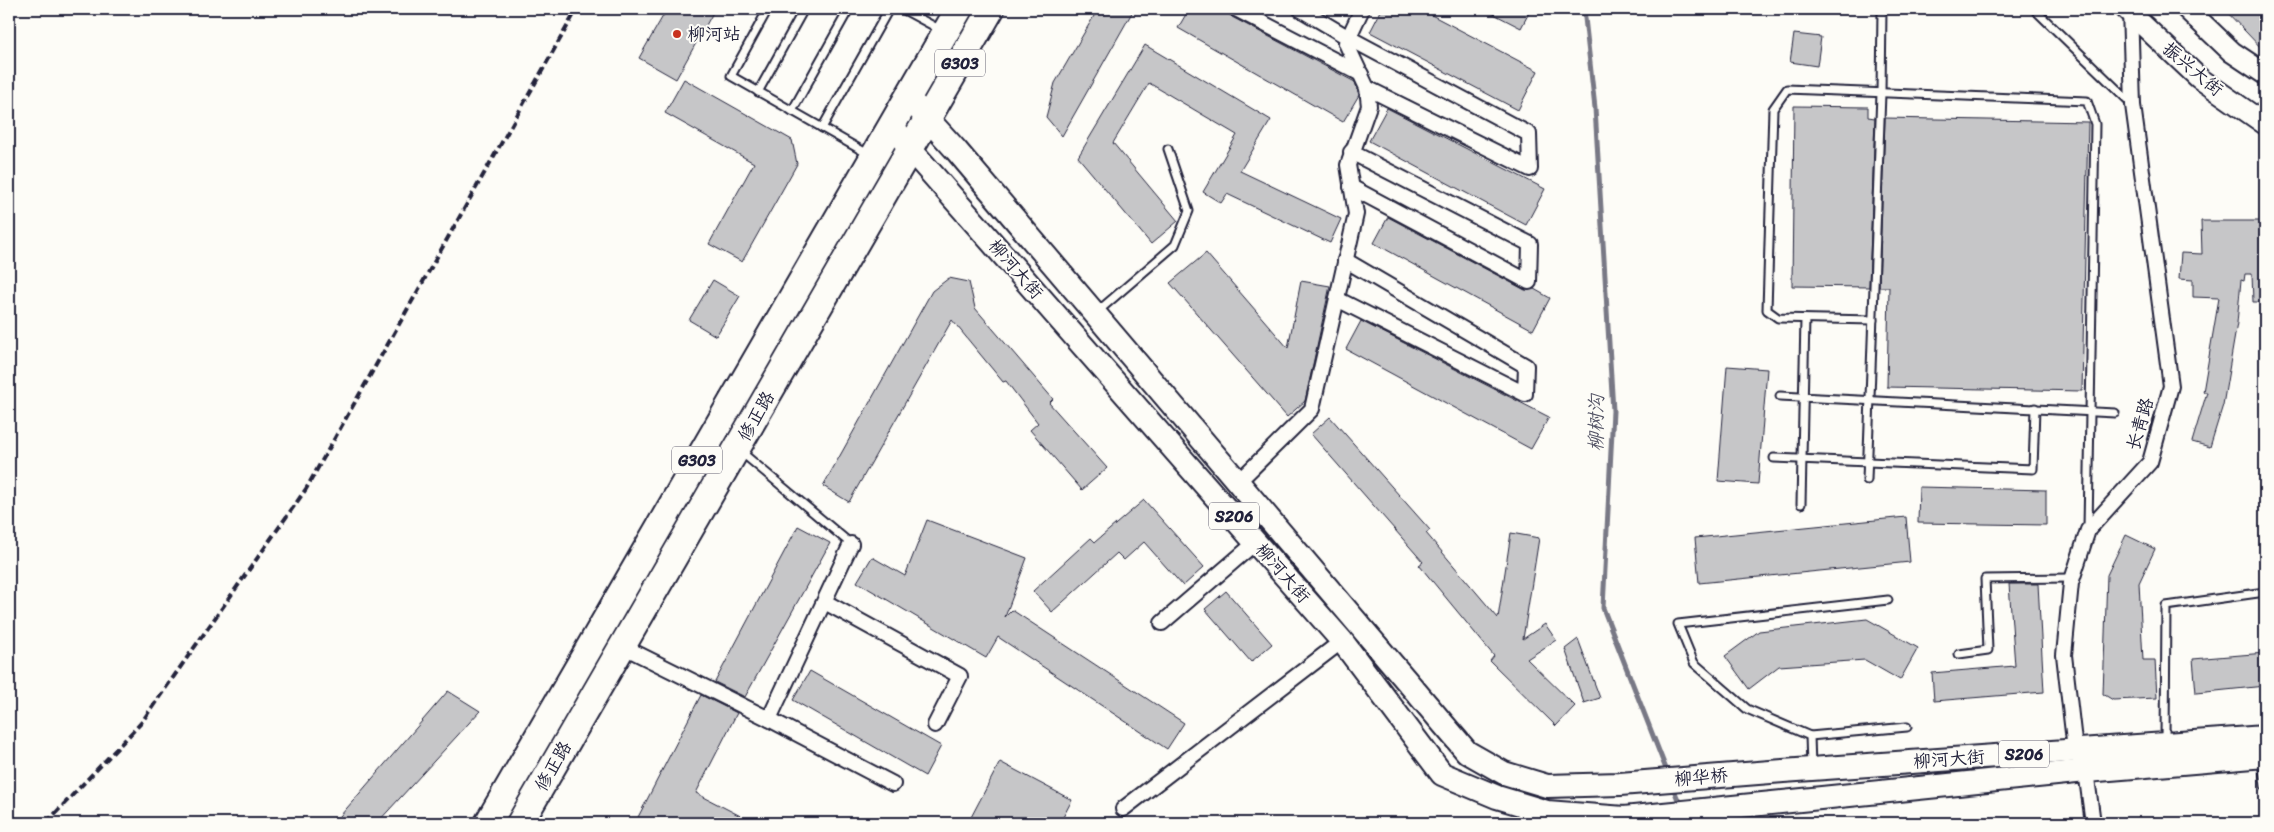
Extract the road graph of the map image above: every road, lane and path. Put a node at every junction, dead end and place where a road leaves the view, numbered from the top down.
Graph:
1 (768, 9) edge
2 (804, 9) edge
3 (849, 9) edge
4 (889, 9) edge
5 (902, 9) edge
6 (959, 9) edge
7 (992, 9) edge
8 (1236, 9) edge
9 (1300, 9) edge
10 (1362, 9) edge
11 (1882, 9) edge
12 (2034, 9) edge
13 (2187, 9) edge
14 (2128, 10) edge
15 (945, 32) junction
16 (1349, 38) junction
17 (1361, 74) junction
18 (2265, 74) edge
19 (1367, 88) junction
20 (758, 92) junction
21 (1881, 93) junction
22 (907, 98) junction
23 (2133, 105) junction
24 (792, 111) junction
25 (928, 117) junction
26 (892, 124) junction
27 (2265, 124) edge
28 (822, 128) junction
29 (1168, 149) dead end
30 (911, 150) junction
31 (1351, 152) junction
32 (873, 156) junction
33 (1351, 187) junction
34 (1345, 260) junction
35 (1336, 299) junction
36 (1095, 314) junction
37 (1805, 319) junction
38 (1873, 320) junction
39 (1780, 396) dead end
40 (1803, 397) junction
41 (1870, 400) junction
42 (2035, 408) junction
43 (2090, 411) junction
44 (2115, 412) dead end
45 (737, 449) junction
46 (1774, 458) dead end
47 (1802, 459) junction
48 (1868, 462) junction
49 (1868, 480) dead end
50 (1238, 482) junction
51 (1800, 504) dead end
52 (2088, 530) junction
53 (1256, 542) junction
54 (851, 544) joint
55 (2072, 578) junction
56 (2265, 592) edge
57 (1888, 600) dead end
58 (825, 602) junction
59 (1162, 623) dead end
60 (1342, 641) junction
61 (622, 646) junction
62 (1960, 654) dead end
63 (769, 719) junction
64 (936, 725) dead end
65 (1907, 728) dead end
66 (1810, 736) junction
67 (2165, 744) junction
68 (2075, 750) junction
69 (2264, 750) edge
70 (1812, 768) junction
71 (1783, 770) joint
72 (2086, 771) junction
73 (893, 784) dead end
74 (1620, 784) joint
75 (2265, 786) edge
76 (1791, 800) joint
77 (1123, 809) dead end
78 (1524, 814) edge
79 (1624, 818) joint
80 (488, 823) edge
81 (520, 823) edge
82 (2093, 823) edge

1 - 20 lane
2 - 20 lane
3 - 24 lane
4 - 28 lane
5 - 15 lane
6 - 15 highway, 修正路 / G303
7 - 25 highway, 修正路 / G303
8 - 17 street
9 - 16 street
10 - 16 street
11 - 21 lane
12 - 23 lane
13 - 18 street
14 - 23 street, 长青路
14 - 27 street, 振兴大街
15 - 22 highway, 修正路 / G303
16 - 17 street
16 - 19 street
17 - 19 street
19 - 31 street
20 - 24 lane
21 - 37 lane
21 - 38 lane
21 - 43 lane
22 - 25 main road, 柳河大街 / S206
22 - 26 highway, 修正路 / G303
23 - 52 street, 长青路
24 - 28 lane
25 - 30 highway, 修正路 / G303
25 - 36 main road, 柳河大街 / S206
26 - 30 main road, 柳河大街 / S206
26 - 32 highway, 修正路 / G303
28 - 32 lane
29 - 36 lane
30 - 45 highway, 修正路 / G303
30 - 53 main road, 柳河大街 / S206
31 - 33 street
31 - 33 street
32 - 80 highway, 修正路 / G303
33 - 34 street
34 - 35 street
34 - 35 street
35 - 50 street
36 - 50 main road, 柳河大街 / S206
37 - 38 lane
37 - 40 lane
38 - 41 lane
39 - 40 lane
40 - 41 lane
40 - 47 lane
41 - 42 lane
41 - 48 lane
42 - 43 lane
42 - 48 lane
43 - 44 lane
43 - 52 lane
45 - 54 lane
45 - 61 highway, 修正路 / G303
46 - 47 lane
47 - 48 lane
47 - 51 lane
48 - 49 lane
50 - 74 main road, 柳河大街 / S206
52 - 55 street, 长青路
53 - 59 street
53 - 60 main road, 柳河大街 / S206
54 - 58 street
55 - 62 lane
55 - 68 street, 长青路
56 - 67 lane
57 - 66 lane
58 - 63 street
58 - 64 street
60 - 77 street
60 - 78 main road, 柳河大街 / S206
61 - 63 street
61 - 81 highway, 修正路 / G303
63 - 73 street
65 - 66 lane
66 - 70 lane
67 - 68 main road, 柳河大街 / S206
67 - 69 main road, 柳河大街 / S206
68 - 70 main road, 柳河大街 / S206
68 - 72 street, 长青路
69 - 72 main road, 柳河大街 / S206
69 - 75 lane
70 - 71 main road, 柳河大街 / S206
71 - 74 main road, 柳华桥 / S206
72 - 76 main road, 柳河大街 / S206
72 - 82 street, 长青路
76 - 79 main road, 柳华桥 / S206
78 - 79 main road, 柳河大街 / S206

